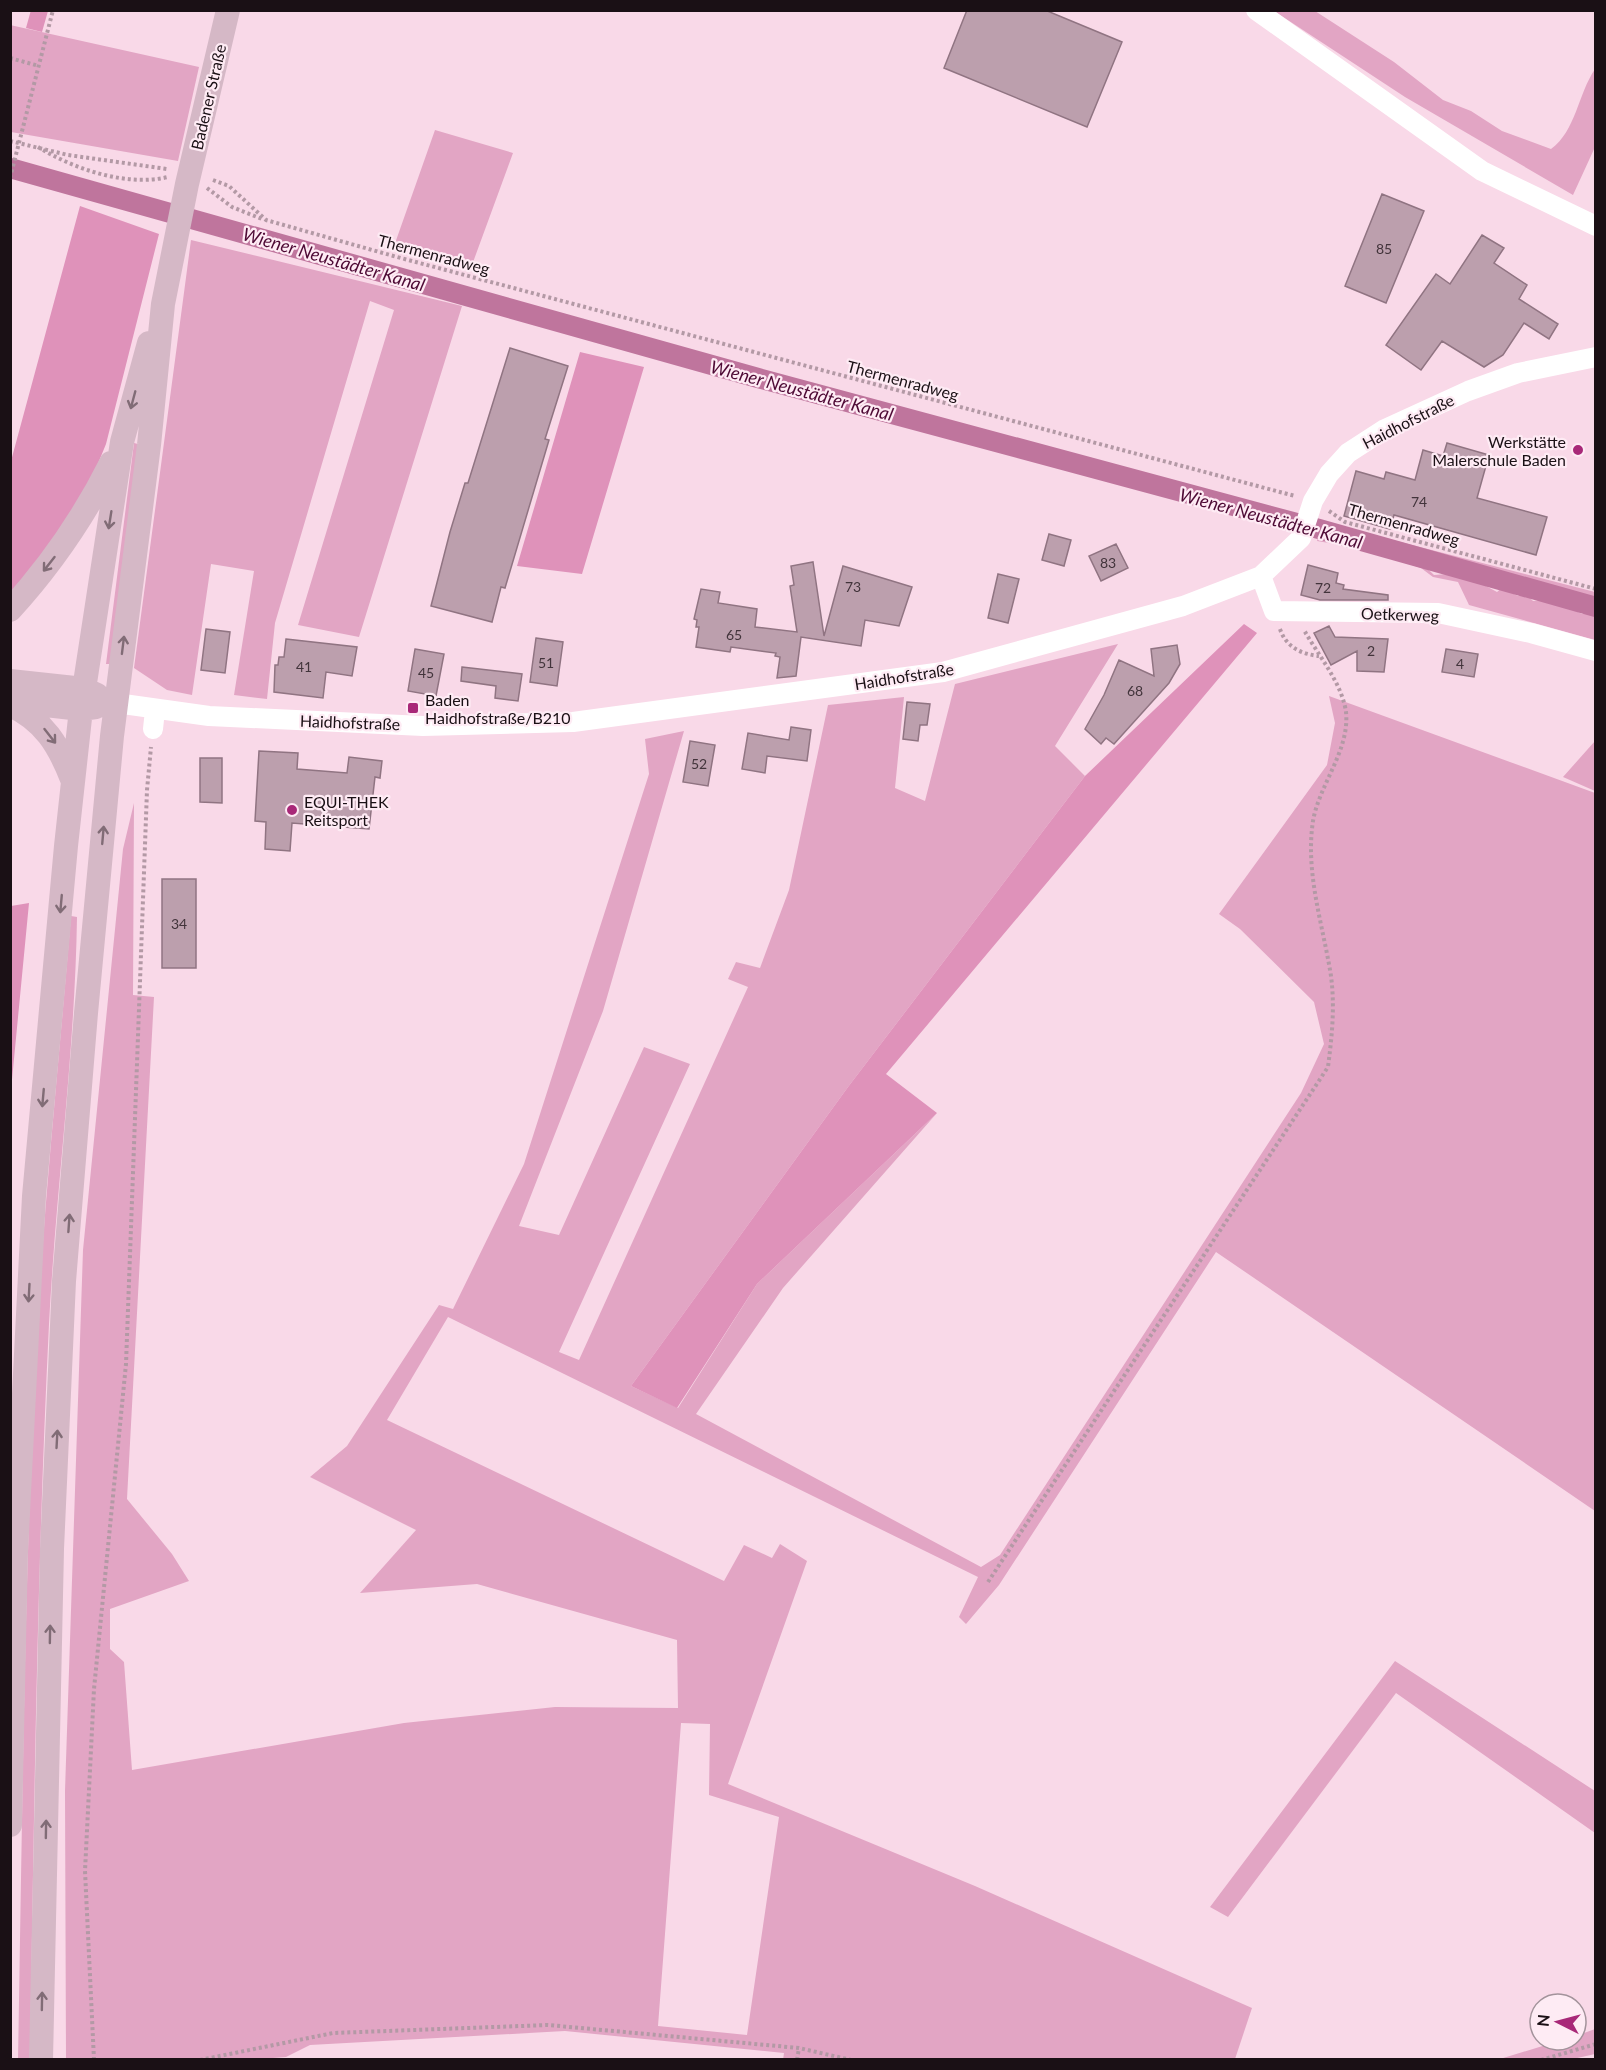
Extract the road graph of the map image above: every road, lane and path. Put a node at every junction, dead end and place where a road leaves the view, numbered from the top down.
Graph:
1 (53, 10) edge
2 (228, 10) edge
3 (1256, 10) edge
4 (10, 58) edge
5 (39, 66) junction
6 (10, 141) edge
7 (20, 143) junction
8 (38, 147) junction
9 (166, 170) dead end
10 (10, 178) edge
11 (213, 180) dead end
12 (188, 182) junction
13 (266, 220) junction
14 (1596, 226) edge
15 (163, 304) junction
16 (1596, 357) edge
17 (122, 442) junction
18 (1310, 509) junction
19 (1261, 576) junction
20 (1596, 589) edge
21 (10, 610) edge
22 (1284, 611) junction
23 (1596, 651) edge
24 (1319, 656) junction
25 (10, 681) edge
26 (82, 699) junction
27 (10, 703) edge
28 (116, 703) junction
29 (154, 719) junction
30 (73, 781) junction
31 (988, 1582) dead end
32 (10, 1825) edge
33 (1596, 2044) edge
34 (799, 2048) junction
35 (41, 2060) edge
36 (94, 2060) edge
37 (200, 2060) edge
38 (797, 2060) edge
39 (851, 2060) edge
40 (1541, 2060) edge

1 - 5 path
2 - 12 main road, Badener Straße
3 - 14 street
4 - 5 path
5 - 7 path
6 - 7 path
7 - 8 path
7 - 10 path
8 - 9 path
8 - 12 path
11 - 13 path, Thermenradweg
12 - 13 path
12 - 15 main road, Badener Straße
13 - 18 path, Thermenradweg
15 -> 17 main road
28 -> 15 main road
16 - 18 street, Haidhofstraße
17 -> 21 main road
17 -> 26 main road
18 - 19 street, Haidhofstraße
18 - 20 path, Thermenradweg
19 - 22 street
19 - 29 street, Haidhofstraße
22 - 23 street, Oetkerweg
22 - 24 path
22 - 24 path
24 - 31 path
25 - 26 main road, Haidhofstraße
26 - 27 main road, Haidhofstraße
26 - 28 main road, Haidhofstraße
26 - 30 main road
27 -> 30 main road, Haidhofstraße
28 - 29 street, Haidhofstraße
35 -> 28 main road
29 - 36 path
30 -> 32 main road
33 - 40 path
34 - 37 path
34 - 38 path
34 - 39 path

